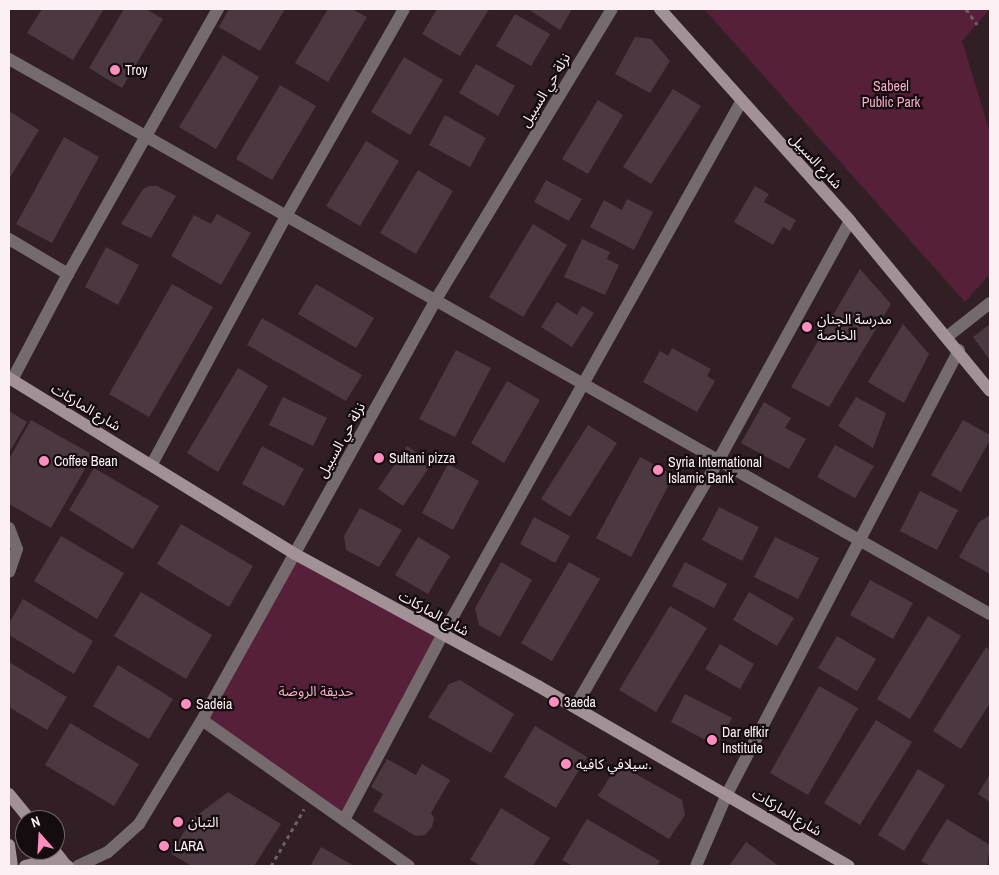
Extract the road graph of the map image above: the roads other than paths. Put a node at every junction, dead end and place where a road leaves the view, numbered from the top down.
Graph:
1 (218, 9) edge
2 (404, 9) edge
3 (612, 9) edge
4 (660, 9) edge
5 (9, 59) edge
6 (740, 102) junction
7 (146, 137) junction
8 (286, 216) junction
9 (850, 220) junction
10 (9, 239) edge
11 (68, 274) junction
12 (435, 302) junction
13 (990, 303) edge
14 (948, 336) junction
15 (960, 350) junction
16 (10, 379) edge
17 (581, 384) junction
18 (990, 391) edge
19 (718, 460) junction
20 (152, 464) junction
21 (9, 528) edge
22 (859, 540) junction
23 (294, 554) junction
24 (9, 572) edge
25 (990, 614) edge
26 (442, 636) junction
27 (574, 707) junction
28 (202, 720) junction
29 (9, 794) edge
30 (728, 794) junction
31 (22, 810) edge
32 (344, 820) junction
33 (9, 845) edge
34 (12, 866) edge
35 (25, 866) edge
36 (70, 866) edge
37 (409, 866) edge
38 (696, 866) edge
39 (849, 866) edge

1 - 7 street
2 - 8 street
3 - 12 street, نزلة حي السبيل
4 - 6 street, شارع السبيل
5 - 7 street
6 - 9 street, شارع السبيل
6 - 17 street
7 - 8 street
7 - 11 street
8 - 12 street
8 - 20 street
9 - 14 street, شارع السبيل
9 - 19 street
10 - 11 street
11 - 16 street
12 - 17 street
12 - 23 street, نزلة حي السبيل
13 - 14 street
14 - 15 street, شارع السبيل
15 - 18 street, شارع السبيل
15 - 22 street
16 - 20 street, شارع الماركات
17 - 19 street
17 - 26 street
19 - 22 street
19 - 27 street
20 - 23 street, شارع الماركات
21 - 24 street
22 - 25 street
22 - 30 street
23 - 26 street, شارع الماركات
23 - 28 street, نزلة حي السبيل
26 - 27 street, شارع الماركات
26 - 32 street
27 - 30 street, شارع الماركات
28 - 32 street
28 - 36 street, نزلة حي السبيل
29 - 31 street
30 - 38 street
30 - 39 street, شارع الماركات
32 - 37 street
33 - 34 street
35 - 36 street

